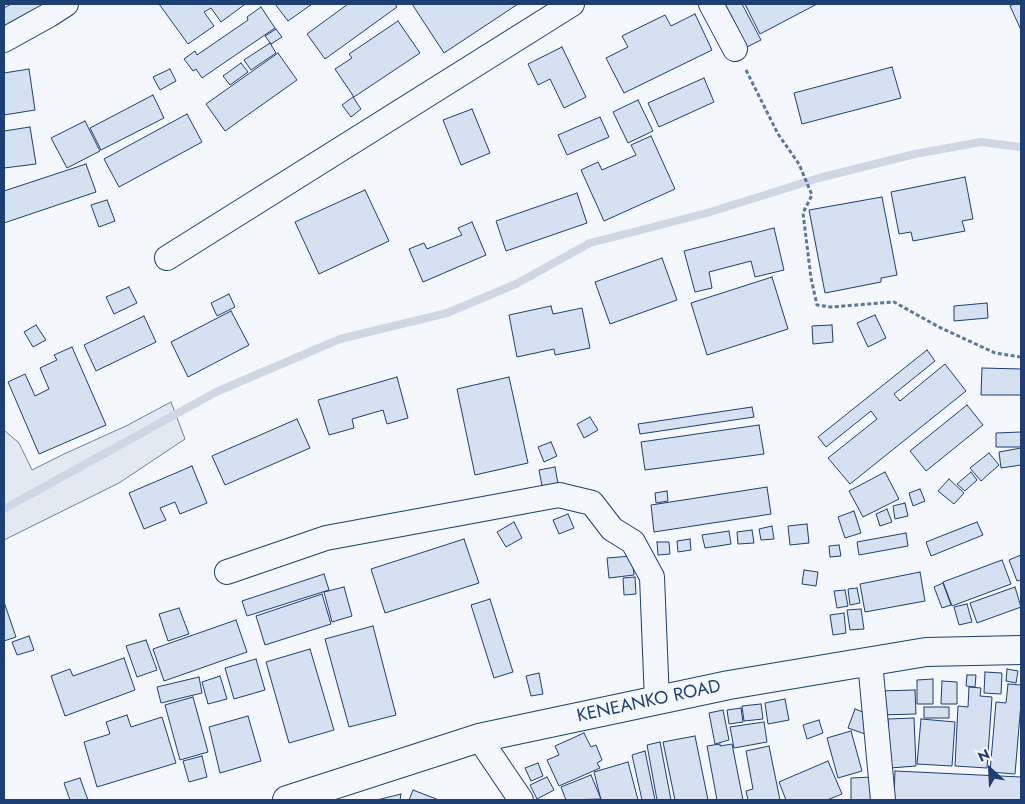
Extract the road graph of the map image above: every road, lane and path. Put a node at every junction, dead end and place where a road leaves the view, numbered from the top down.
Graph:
1 (66, 4) edge
2 (572, 4) edge
3 (711, 4) edge
4 (4, 40) edge
5 (735, 49) joint
6 (167, 258) dead end
7 (1021, 357) edge
8 (227, 572) dead end
9 (1021, 650) edge
10 (870, 662) junction
11 (657, 700) junction
12 (480, 738) junction
13 (287, 800) edge
14 (521, 800) edge
15 (883, 800) edge

1 - 4 street
2 - 6 street
3 - 5 street
5 - 7 path
8 - 11 street
9 - 10 street, KENEANKO ROAD
10 - 11 street, KENEANKO ROAD
10 - 15 street
11 - 12 street, KENEANKO ROAD
12 - 13 street, KENEANKO ROAD
12 - 14 street

